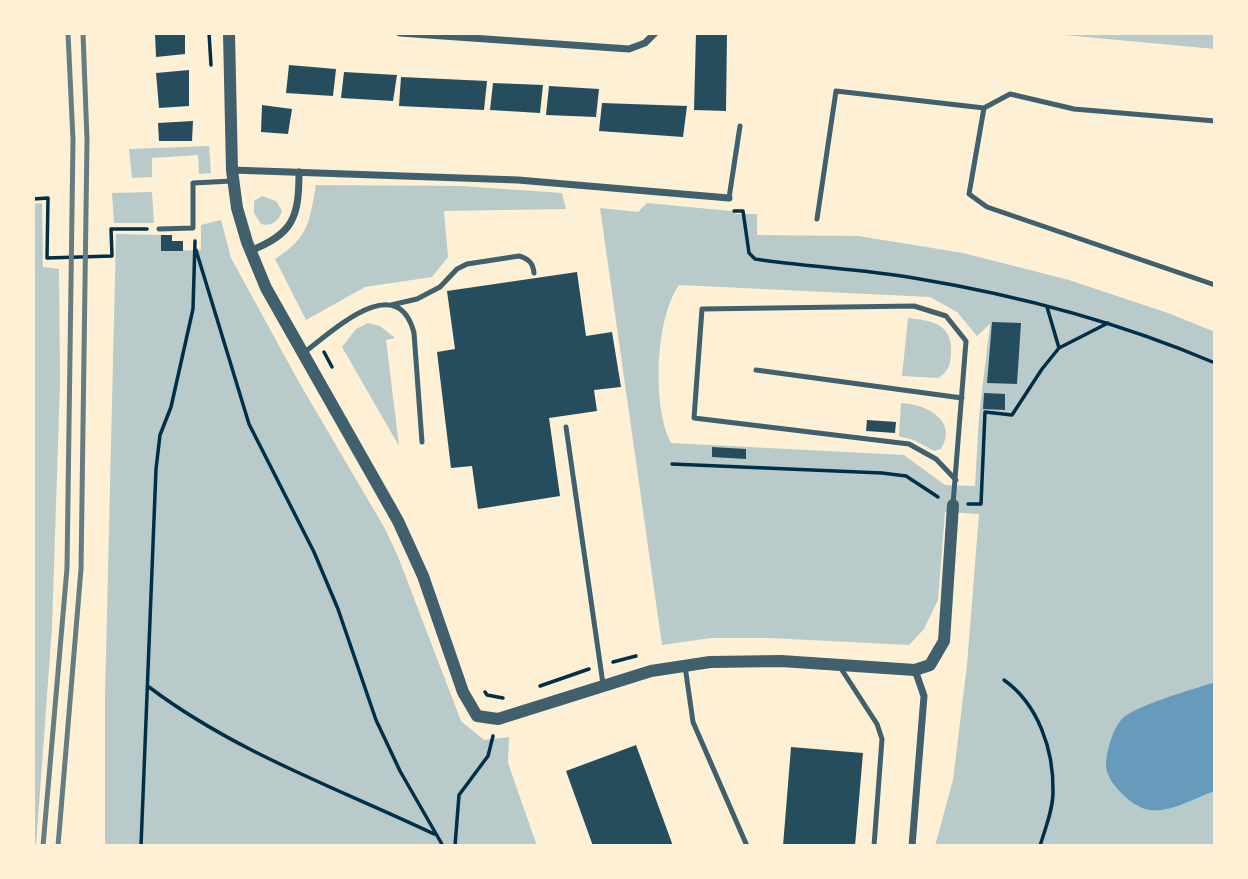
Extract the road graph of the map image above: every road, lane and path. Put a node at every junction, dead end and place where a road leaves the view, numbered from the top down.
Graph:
1 (229, 33) edge
2 (400, 33) edge
3 (655, 33) edge
4 (984, 108) junction
5 (1215, 121) edge
6 (740, 126) dead end
7 (299, 173) junction
8 (232, 176) junction
9 (33, 198) edge
10 (729, 198) junction
11 (817, 219) dead end
12 (148, 229) dead end
13 (159, 229) dead end
14 (250, 251) junction
15 (534, 273) dead end
16 (1215, 285) edge
17 (391, 305) junction
18 (1047, 306) junction
19 (1108, 323) junction
20 (1059, 348) junction
21 (302, 354) junction
22 (1215, 363) edge
23 (756, 370) dead end
24 (962, 398) junction
25 (566, 427) dead end
26 (422, 442) dead end
27 (671, 464) dead end
28 (956, 480) junction
29 (953, 505) junction
30 (838, 665) junction
31 (685, 666) junction
32 (915, 670) junction
33 (1004, 680) dead end
34 (148, 686) junction
35 (603, 687) junction
36 (498, 719) junction
37 (435, 834) junction
38 (141, 846) edge
39 (443, 846) edge
40 (455, 846) edge
41 (747, 846) edge
42 (874, 846) edge
43 (912, 846) edge
44 (1040, 846) edge

1 - 8 street
2 - 3 street
4 - 5 lane
4 - 11 lane
4 - 16 lane
6 - 10 lane
7 - 8 street
7 - 10 street
7 - 14 street
8 - 13 lane
8 - 14 street
9 - 12 path
10 - 18 path
14 - 21 street
15 - 17 lane
17 - 21 lane
17 - 26 lane
18 - 19 path
18 - 20 path
19 - 20 path
19 - 22 path
20 - 29 path
21 - 36 street
23 - 24 lane
24 - 28 lane
24 - 28 lane
25 - 35 lane
27 - 29 path
28 - 29 lane
29 - 32 street
30 - 31 street
30 - 32 street
30 - 42 lane
31 - 35 street
31 - 41 lane
32 - 43 street
33 - 44 path
34 - 37 path
34 - 37 path
34 - 38 path
35 - 36 street
36 - 40 path
37 - 39 path

